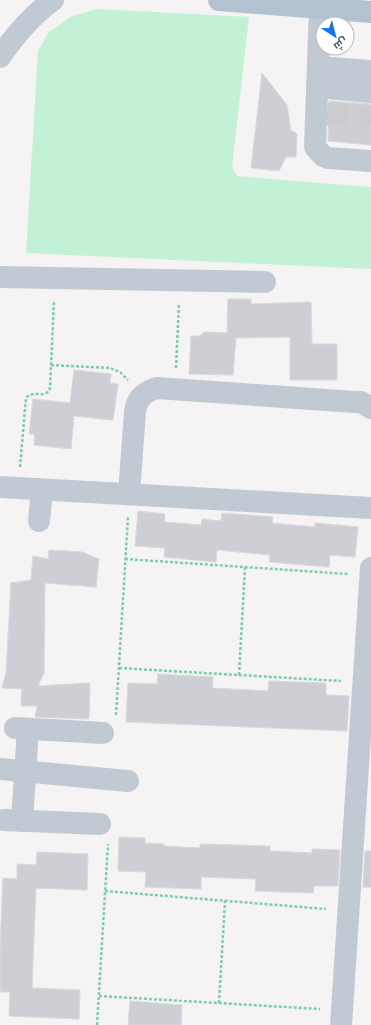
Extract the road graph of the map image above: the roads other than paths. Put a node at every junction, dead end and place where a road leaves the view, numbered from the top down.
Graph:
1 (53, 0) edge
2 (218, 0) edge
3 (320, 8) junction
4 (371, 12) edge
5 (0, 57) edge
6 (371, 71) edge
7 (317, 77) junction
8 (371, 92) edge
9 (371, 161) edge
10 (0, 277) edge
11 (265, 282) dead end
12 (371, 408) edge
13 (9, 488) edge
14 (42, 490) junction
15 (129, 494) junction
16 (371, 508) edge
17 (38, 521) dead end
18 (371, 568) edge
19 (370, 576) edge
20 (102, 732) dead end
21 (0, 769) edge
22 (25, 772) junction
23 (128, 782) dead end
24 (100, 824) dead end
25 (342, 1018) edge

1 - 5 street
2 - 3 main road
3 - 4 main road
3 - 7 street
6 - 7 street
7 - 8 street
7 - 9 street
10 - 11 street
12 - 15 street
13 - 14 street
14 - 15 street
14 - 17 street
15 - 16 street
18 - 19 street
19 - 25 street
20 - 22 street
21 - 22 street
22 - 23 street
22 - 24 street

